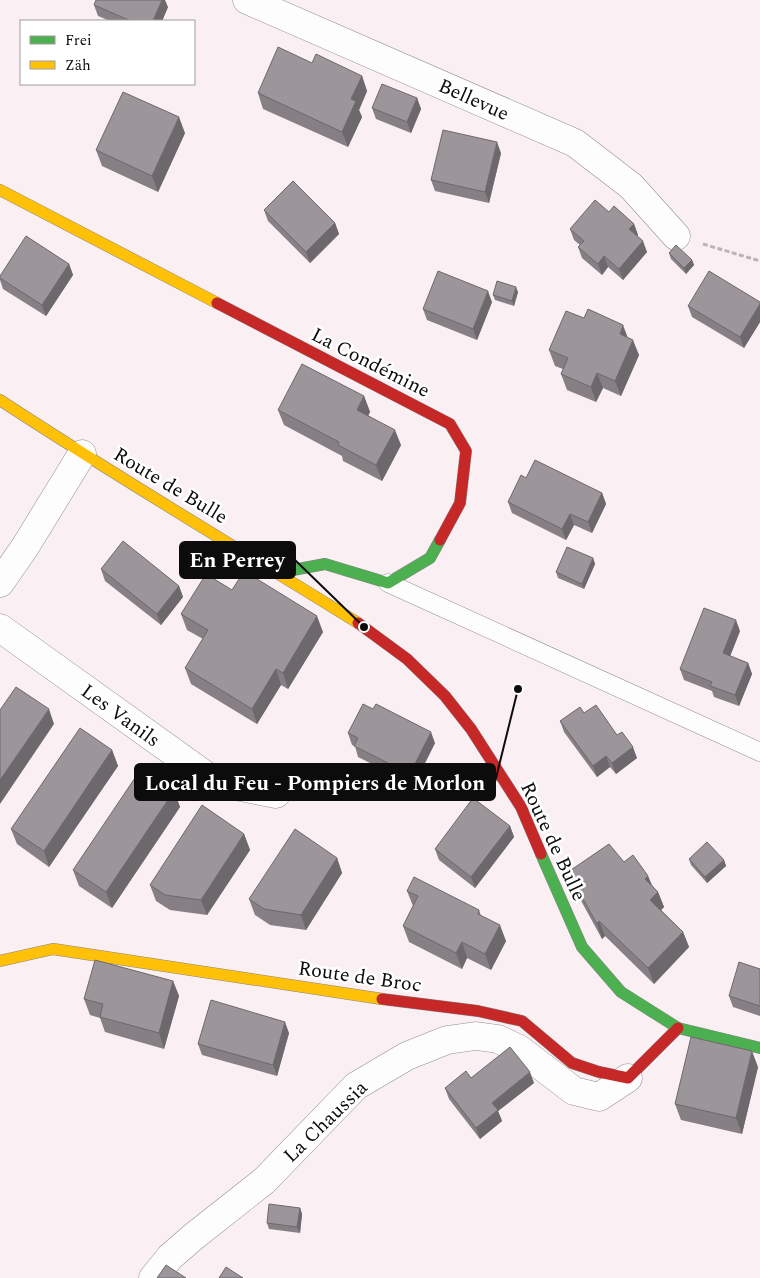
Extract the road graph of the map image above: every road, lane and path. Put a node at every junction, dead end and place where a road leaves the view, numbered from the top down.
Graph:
1 (247, 0) edge
2 (0, 190) edge
3 (676, 236) joint
4 (760, 261) edge
5 (0, 400) edge
6 (82, 454) junction
7 (277, 573) junction
8 (388, 583) junction
9 (0, 584) edge
10 (0, 628) edge
11 (760, 752) edge
12 (276, 794) dead end
13 (0, 960) edge
14 (678, 1028) junction
15 (760, 1048) edge
16 (628, 1078) junction
17 (153, 1278) edge

1 - 3 street, Bellevue
2 - 8 street, La Condémine
3 - 4 path
5 - 6 street, Route de Bulle
6 - 7 street, Route de Bulle
6 - 9 street
7 - 8 street
7 - 14 street, Route de Bulle
8 - 11 lane
10 - 12 street, Les Vanils
13 - 16 street, Route de Broc
14 - 15 street, Route de Bulle
14 - 16 street
16 - 17 street, La Chaussia

